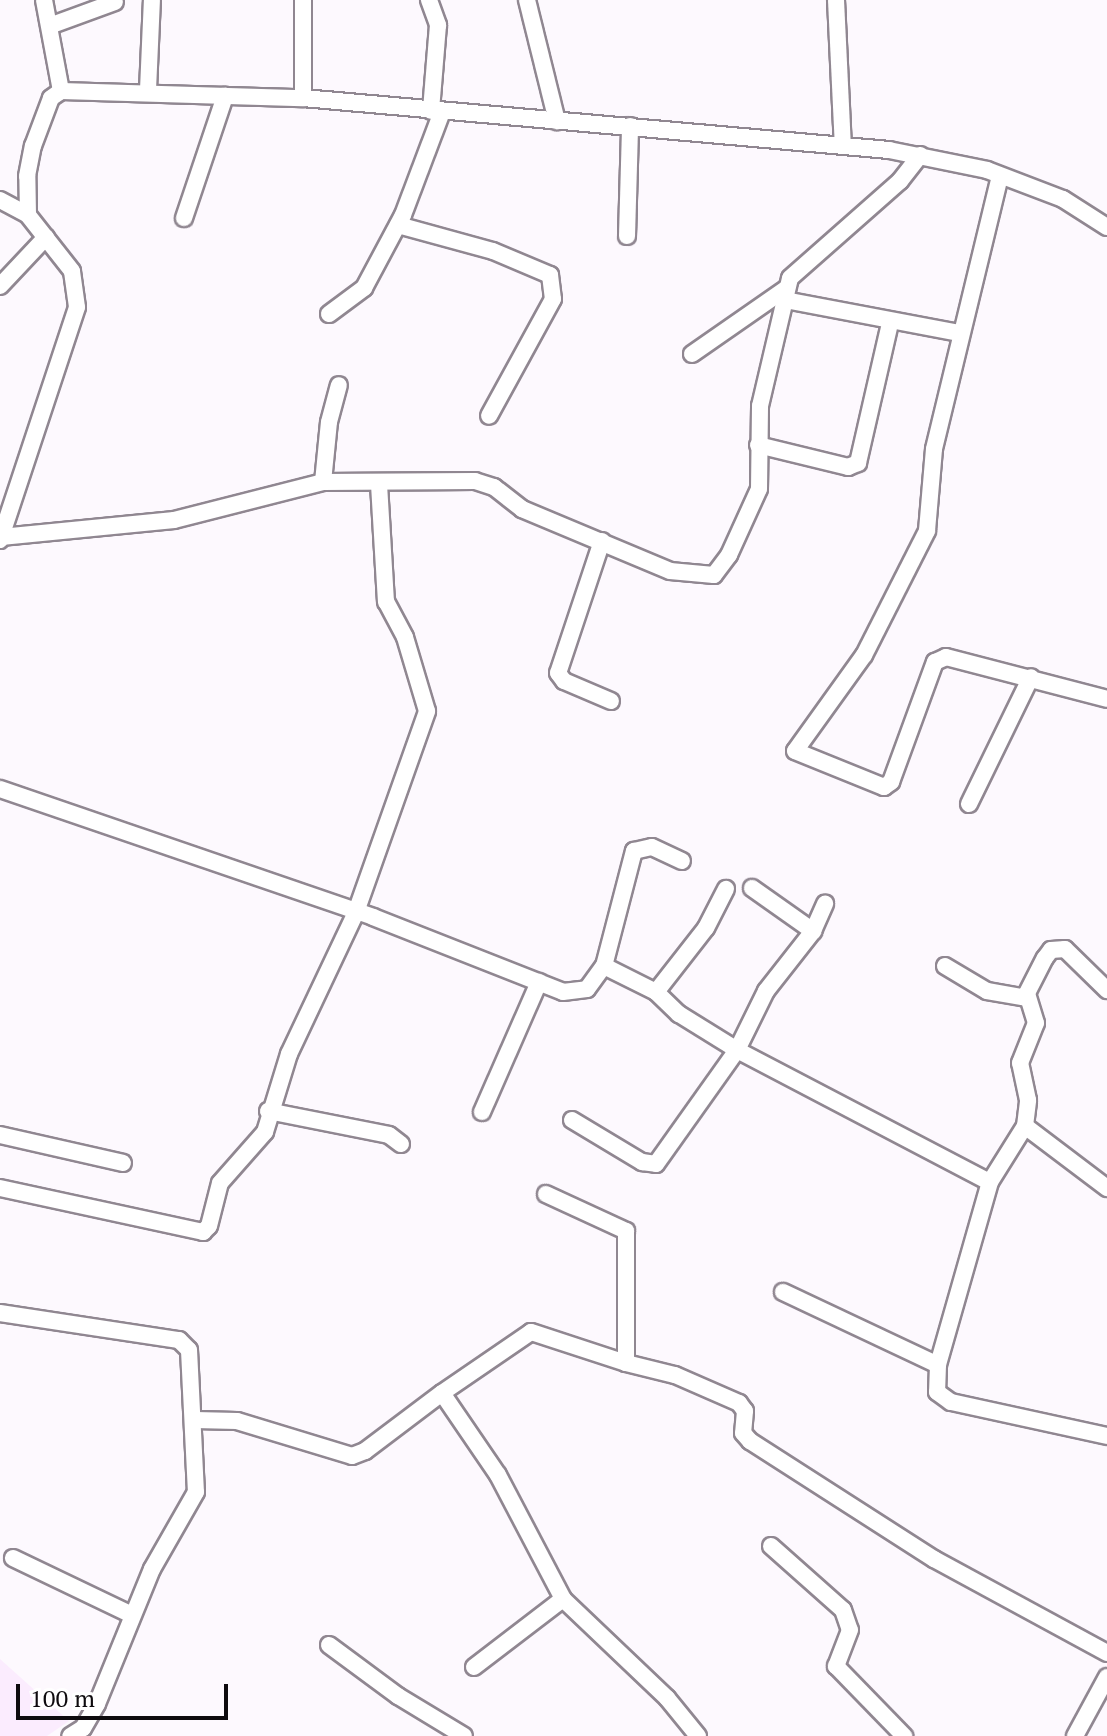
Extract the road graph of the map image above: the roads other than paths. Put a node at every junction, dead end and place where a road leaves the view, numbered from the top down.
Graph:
1 (44, 0) edge
2 (152, 0) edge
3 (303, 0) edge
4 (429, 0) edge
5 (527, 0) edge
6 (836, 0) edge
7 (115, 2) dead end
8 (52, 25) junction
9 (148, 90) junction
10 (61, 91) junction
11 (225, 96) junction
12 (303, 98) junction
13 (437, 111) junction
14 (557, 121) junction
15 (630, 126) junction
16 (843, 146) junction
17 (920, 155) junction
18 (1000, 176) junction
19 (0, 200) edge
20 (28, 215) junction
21 (184, 218) dead end
22 (398, 225) junction
23 (1107, 227) edge
24 (627, 236) dead end
25 (46, 237) junction
26 (0, 286) edge
27 (786, 294) junction
28 (329, 314) dead end
29 (890, 323) junction
30 (960, 333) junction
31 (692, 354) dead end
32 (339, 385) dead end
33 (489, 416) dead end
34 (758, 445) junction
35 (323, 482) junction
36 (379, 483) junction
37 (0, 539) edge
38 (602, 541) junction
39 (1031, 677) junction
40 (1107, 699) edge
41 (611, 701) dead end
42 (0, 789) edge
43 (969, 804) dead end
44 (682, 861) dead end
45 (752, 888) dead end
46 (726, 889) dead end
47 (825, 904) dead end
48 (356, 912) junction
49 (813, 931) junction
50 (604, 966) junction
51 (945, 966) dead end
52 (539, 982) junction
53 (1107, 990) edge
54 (656, 992) junction
55 (1026, 998) junction
56 (737, 1050) junction
57 (268, 1111) junction
58 (482, 1112) dead end
59 (572, 1120) dead end
60 (1025, 1126) junction
61 (0, 1135) edge
62 (401, 1144) dead end
63 (123, 1163) dead end
64 (990, 1182) junction
65 (0, 1188) edge
66 (1107, 1188) edge
67 (546, 1194) dead end
68 (783, 1292) dead end
69 (0, 1313) edge
70 (626, 1363) junction
71 (938, 1365) junction
72 (442, 1393) junction
73 (195, 1420) junction
74 (1107, 1436) edge
75 (771, 1546) dead end
76 (13, 1558) dead end
77 (563, 1599) junction
78 (132, 1615) junction
79 (329, 1645) dead end
80 (1107, 1653) edge
81 (474, 1667) dead end
82 (1107, 1677) edge
83 (82, 1733) edge
84 (464, 1736) edge
85 (698, 1736) edge
86 (904, 1736) edge
87 (1075, 1736) edge

1 - 8 street
2 - 9 street
3 - 12 street
4 - 13 street
5 - 14 street
6 - 16 street
7 - 8 street
8 - 10 street
9 - 10 street
9 - 11 street
10 - 20 street
11 - 12 street
11 - 21 street
12 - 13 street
13 - 14 street
13 - 22 street
14 - 15 street
15 - 16 street
15 - 24 street
16 - 17 street
17 - 18 street
17 - 27 street
18 - 23 street
18 - 30 street
19 - 20 street
20 - 25 street
22 - 28 street
22 - 33 street
25 - 26 street
25 - 37 street
27 - 29 street
27 - 31 street
27 - 34 street
29 - 30 street
29 - 34 street
30 - 39 street
32 - 35 street
34 - 38 street
35 - 36 street
35 - 37 street
36 - 38 street
36 - 48 street
38 - 41 street
39 - 40 street
39 - 43 street
42 - 48 street
44 - 50 street
45 - 49 street
46 - 54 street
47 - 49 street
48 - 52 street
48 - 57 street
49 - 56 street
50 - 52 street
50 - 54 street
51 - 55 street
52 - 58 street
53 - 55 street
54 - 56 street
55 - 60 street
56 - 59 street
56 - 64 street
57 - 62 street
57 - 65 street
60 - 64 street
60 - 66 street
61 - 63 street
64 - 71 street
67 - 70 street
68 - 71 street
69 - 73 street
70 - 72 street
70 - 80 street
71 - 74 street
72 - 73 street
72 - 77 street
73 - 78 street
75 - 86 street
76 - 78 street
77 - 81 street
77 - 85 street
78 - 83 street
79 - 84 street
82 - 87 street

